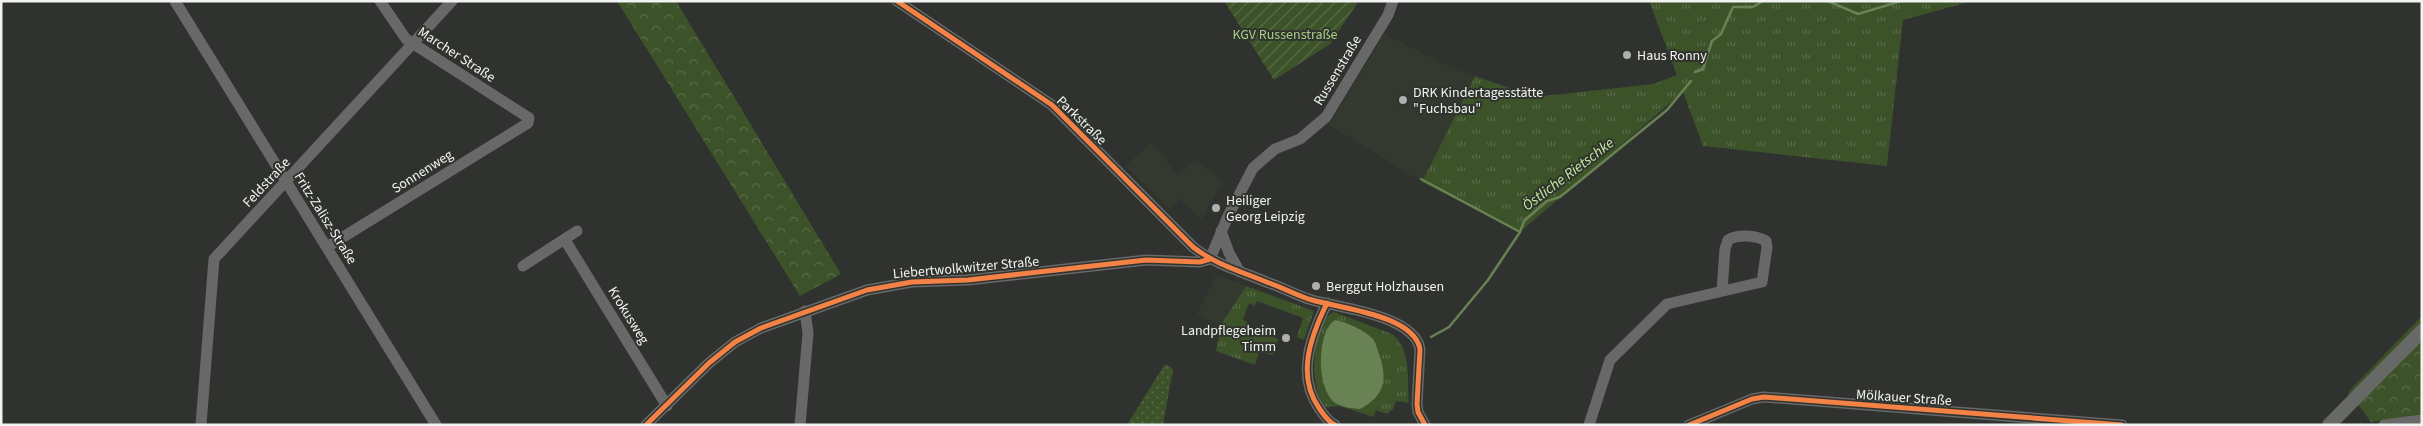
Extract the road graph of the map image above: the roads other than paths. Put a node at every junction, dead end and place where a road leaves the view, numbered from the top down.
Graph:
1 (175, 1) edge
2 (380, 1) edge
3 (452, 1) edge
4 (898, 1) edge
5 (1393, 1) edge
6 (413, 44) junction
7 (529, 118) joint
8 (286, 182) junction
9 (1221, 230) junction
10 (577, 231) dead end
11 (565, 240) junction
12 (327, 247) junction
13 (1210, 259) junction
14 (523, 266) dead end
15 (1240, 272) junction
16 (1722, 291) junction
17 (1327, 303) junction
18 (805, 311) junction
19 (2422, 331) edge
20 (667, 406) junction
21 (2422, 420) edge
22 (2333, 424) edge
23 (201, 425) edge
24 (436, 425) edge
25 (646, 425) edge
26 (800, 425) edge
27 (1335, 425) edge
28 (1425, 425) edge
29 (1589, 425) edge
30 (1688, 425) edge
31 (2122, 425) edge
32 (2384, 425) edge

1 - 8 street, Fritz-Zalisz-Straße
2 - 6 street, Marcher Straße
3 - 6 street, Feldstraße
4 - 13 street, Parkstraße
5 - 9 street, Russenstraße
6 - 7 street, Marcher Straße
6 - 8 street, Feldstraße
7 - 12 street, Sonnenweg
8 - 12 street, Fritz-Zalisz-Straße
8 - 23 street, Feldstraße
9 - 13 street, Russenstraße
9 - 15 street
10 - 11 street
11 - 14 street
11 - 20 street, Krokusweg
12 - 24 street, Fritz-Zalisz-Straße
13 - 15 street
13 - 18 street, Liebertwolkwitzer Straße
15 - 17 street
16 - 16 street
16 - 29 street
17 - 27 street
17 - 28 street
18 - 20 street, Liebertwolkwitzer Straße
18 - 26 street
19 - 22 main road
20 - 25 street, Liebertwolkwitzer Straße
21 - 32 street
30 - 31 street, Mölkauer Straße

